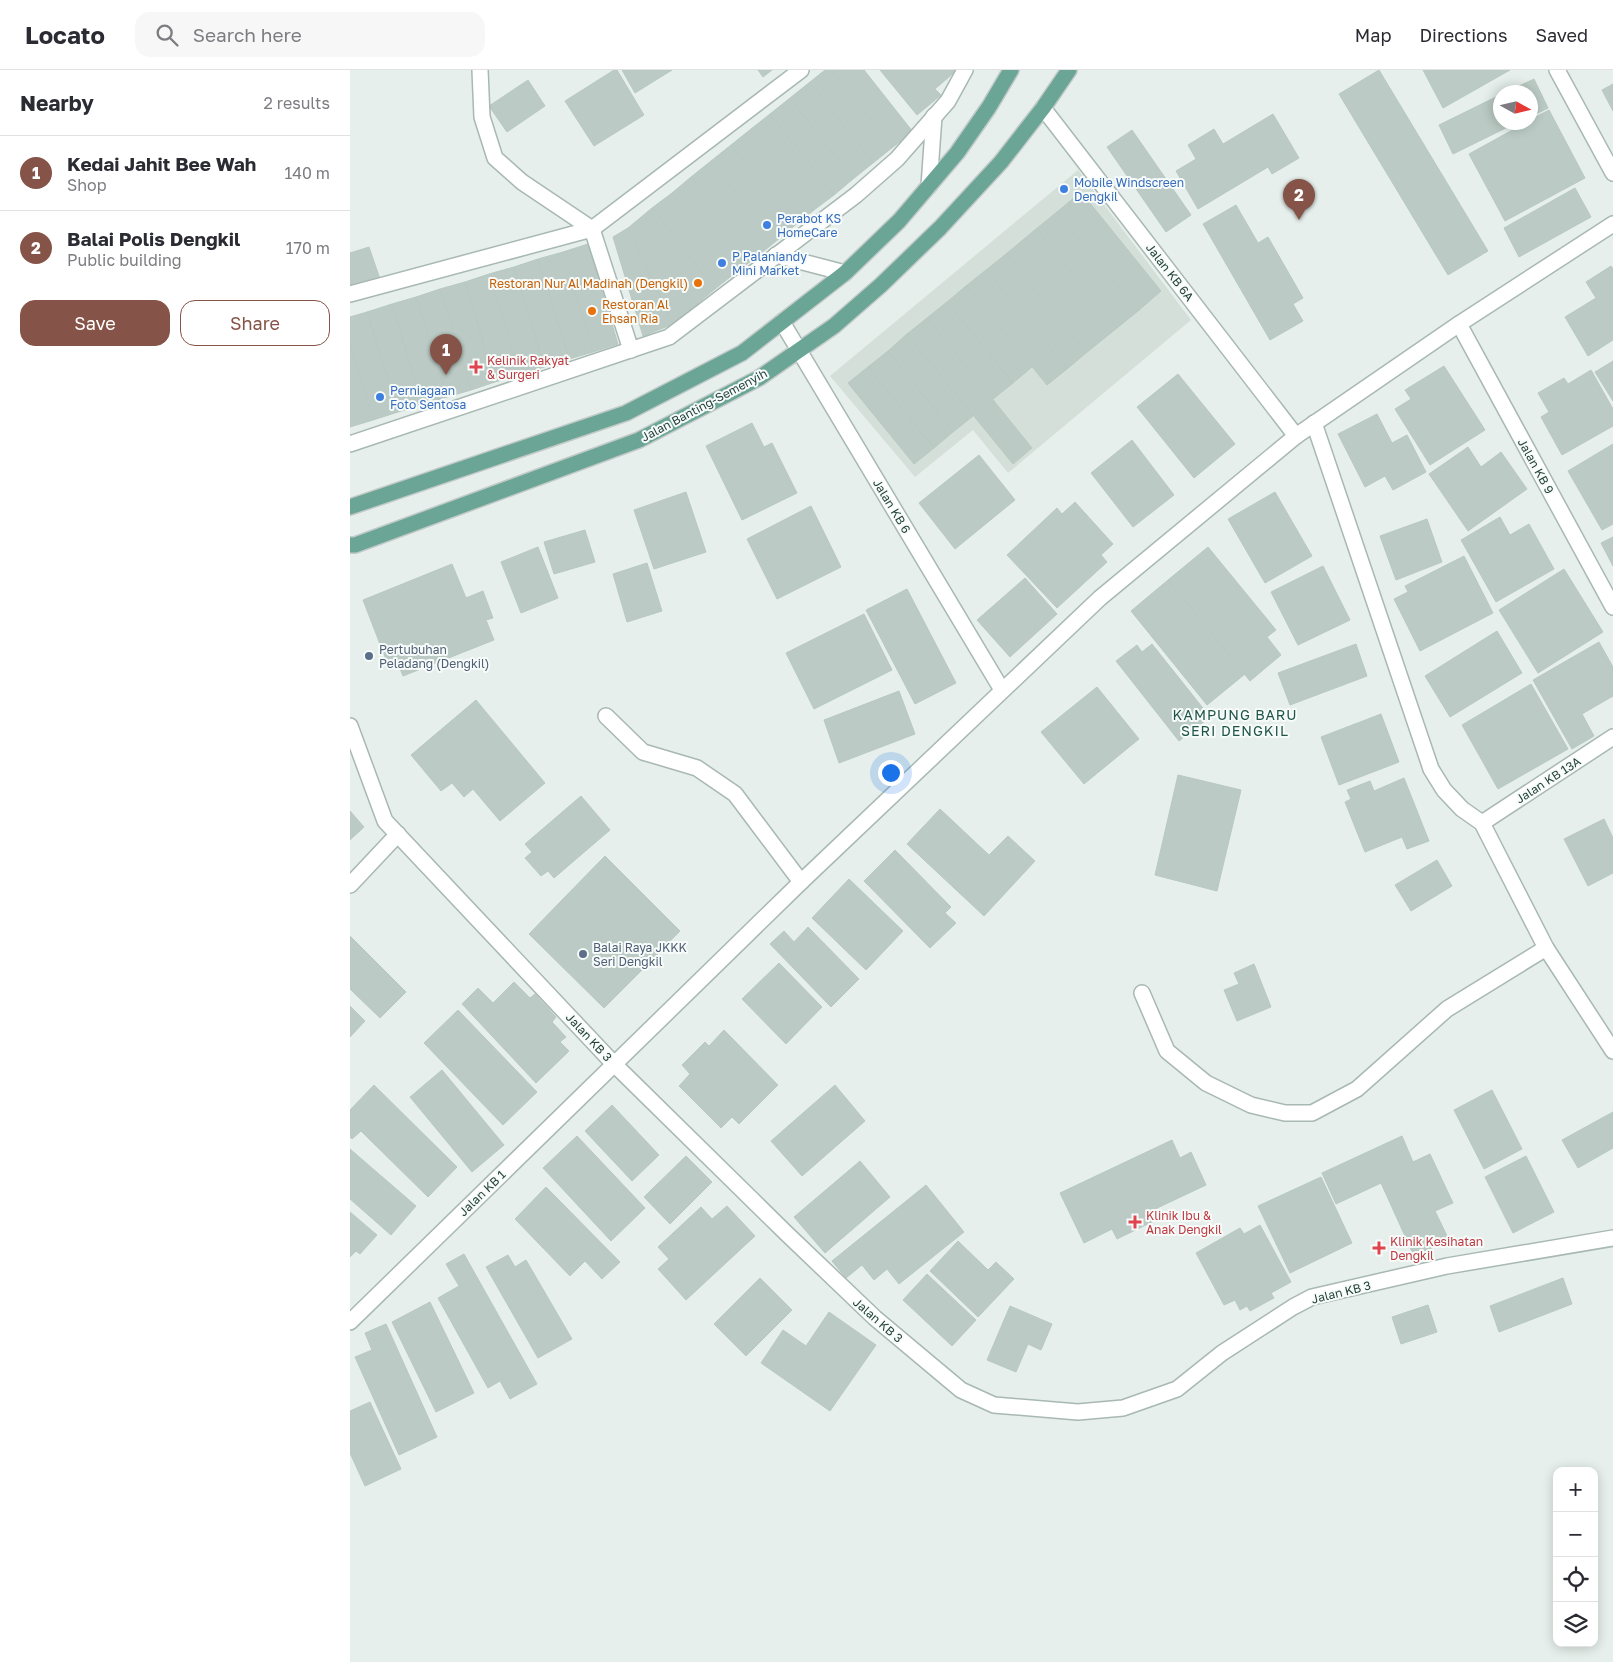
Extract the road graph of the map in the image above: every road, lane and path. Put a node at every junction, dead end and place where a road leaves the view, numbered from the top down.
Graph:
1 (480, 70) edge
2 (801, 70) edge
3 (965, 70) edge
4 (1012, 70) edge
5 (1069, 70) edge
6 (1559, 71) edge
7 (1043, 108) junction
8 (934, 116) junction
9 (1613, 173) edge
10 (929, 186) junction
11 (1613, 224) edge
12 (592, 230) junction
13 (776, 254) junction
14 (845, 273) junction
15 (350, 294) edge
16 (782, 322) junction
17 (1459, 324) junction
18 (631, 350) junction
19 (799, 351) junction
20 (1314, 423) junction
21 (1296, 436) junction
22 (350, 444) edge
23 (350, 507) edge
24 (350, 545) edge
25 (1613, 607) edge
26 (1002, 690) junction
27 (606, 716) dead end
28 (350, 726) edge
29 (1613, 736) edge
30 (1482, 823) junction
31 (398, 834) junction
32 (801, 882) junction
33 (350, 885) edge
34 (1546, 948) junction
35 (1142, 993) dead end
36 (1613, 1051) edge
37 (614, 1064) junction
38 (1613, 1238) edge
39 (350, 1322) edge

1 - 12 street
2 - 12 street
3 - 8 street
4 - 10 main road
5 - 7 main road, Jalan Banting-Semenyih
6 - 9 street
7 - 19 main road, Jalan Banting-Semenyih
7 - 21 street, Jalan KB 6A
8 - 10 street
8 - 13 street
10 - 14 main road
11 - 17 street, Jalan KB 1
12 - 15 street
12 - 18 street
13 - 14 street
13 - 18 street
14 - 16 main road
16 - 19 street, Jalan KB 6
16 - 23 main road
17 - 20 street, Jalan KB 1
17 - 25 street, Jalan KB 9
18 - 22 street
19 - 24 main road, Jalan Banting-Semenyih
19 - 26 street, Jalan KB 6
20 - 21 street, Jalan KB 1
20 - 30 street
21 - 26 street, Jalan KB 1
26 - 32 street, Jalan KB 1
27 - 32 street
28 - 31 street, Jalan KB 3
29 - 30 street, Jalan KB 13A
30 - 34 street
31 - 33 street
31 - 37 street, Jalan KB 3
32 - 37 street, Jalan KB 1
34 - 35 street
34 - 36 street
37 - 38 street, Jalan KB 3
37 - 39 street, Jalan KB 1

